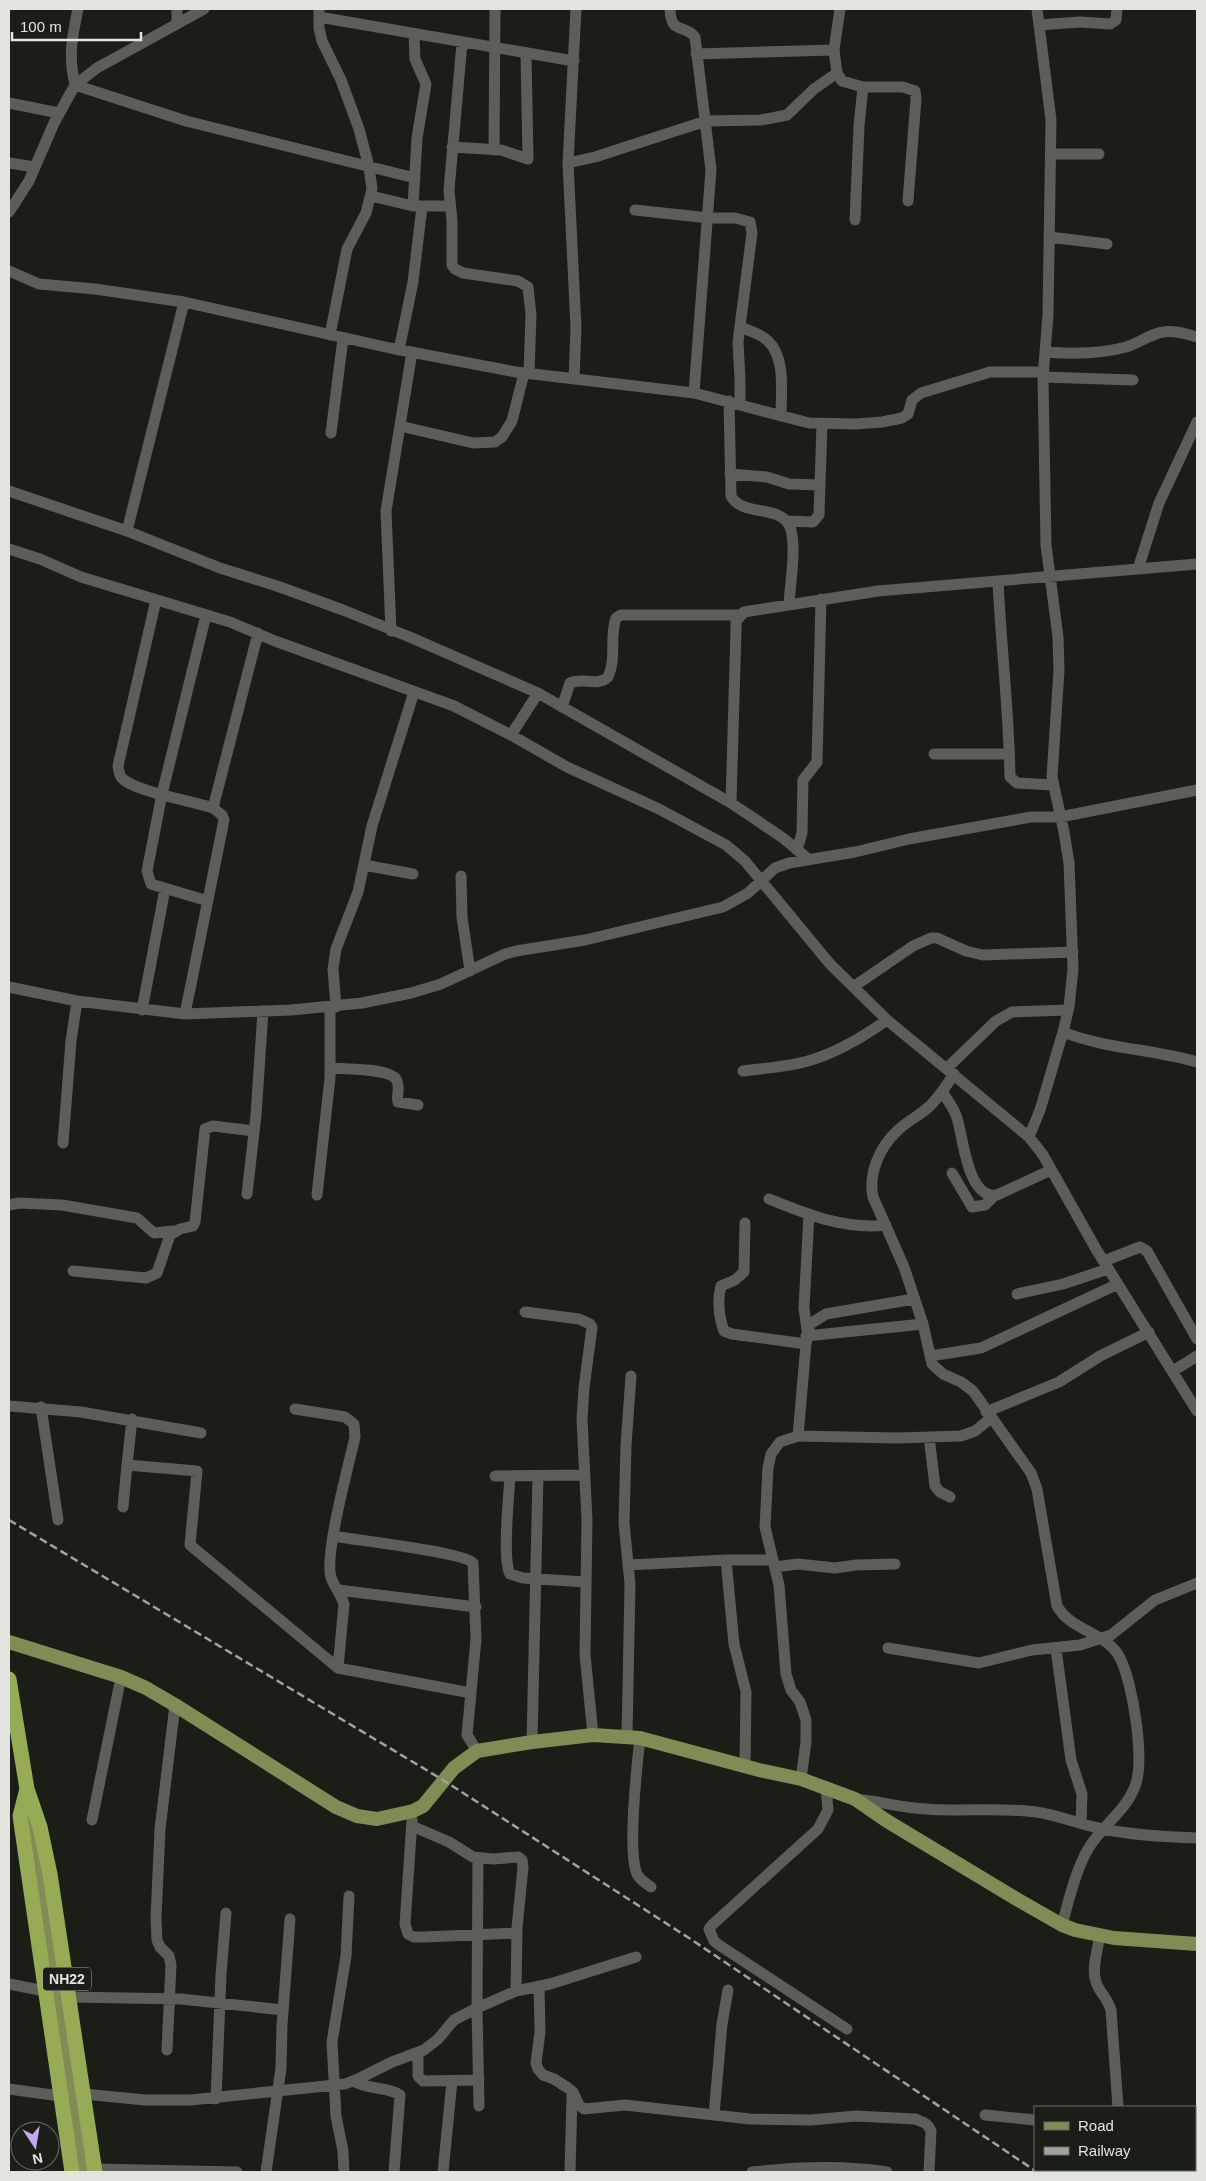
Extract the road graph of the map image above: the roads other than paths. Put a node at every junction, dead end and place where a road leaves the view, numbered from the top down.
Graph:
1 (78, 9) edge
2 (176, 9) edge
3 (204, 9) edge
4 (495, 9) edge
5 (576, 9) edge
6 (670, 9) edge
7 (840, 9) edge
8 (1037, 9) edge
9 (1117, 9) edge
10 (319, 13) edge
11 (177, 23) junction
12 (1040, 25) junction
13 (414, 35) junction
14 (462, 43) junction
15 (493, 48) junction
16 (834, 50) junction
17 (526, 53) junction
18 (696, 54) junction
19 (574, 61) junction
20 (837, 73) junction
21 (75, 85) junction
22 (862, 88) junction
23 (9, 103) edge
24 (59, 113) junction
25 (706, 121) junction
26 (452, 147) junction
27 (494, 150) junction
28 (1052, 154) junction
29 (1099, 154) dead end
30 (9, 162) edge
31 (568, 163) junction
32 (369, 166) junction
33 (35, 167) junction
34 (415, 178) junction
35 (371, 196) junction
36 (908, 201) dead end
37 (418, 206) junction
38 (450, 206) junction
39 (635, 210) dead end
40 (9, 212) edge
41 (709, 218) junction
42 (855, 220) dead end
43 (1049, 237) junction
44 (1107, 244) dead end
45 (9, 271) edge
46 (184, 302) junction
47 (740, 327) junction
48 (330, 335) junction
49 (1197, 337) edge
50 (343, 338) junction
51 (399, 350) junction
52 (412, 352) junction
53 (1045, 352) junction
54 (526, 373) junction
55 (1043, 375) junction
56 (574, 379) junction
57 (1133, 380) dead end
58 (694, 393) junction
59 (734, 403) junction
60 (782, 416) junction
61 (1197, 422) edge
62 (822, 424) junction
63 (400, 426) junction
64 (331, 434) dead end
65 (730, 474) junction
66 (820, 485) junction
67 (9, 491) edge
68 (787, 521) junction
69 (127, 532) junction
70 (9, 549) edge
71 (1197, 564) edge
72 (1138, 569) junction
73 (1050, 576) junction
74 (998, 581) junction
75 (821, 599) junction
76 (156, 600) junction
77 (789, 604) junction
78 (206, 615) junction
79 (739, 615) junction
80 (392, 631) junction
81 (258, 633) junction
82 (414, 692) junction
83 (538, 693) junction
84 (562, 707) junction
85 (512, 735) junction
86 (934, 754) dead end
87 (1010, 754) junction
88 (1053, 785) junction
89 (1197, 790) edge
90 (162, 794) junction
91 (731, 803) junction
92 (213, 808) junction
93 (1060, 817) junction
94 (797, 850) junction
95 (807, 858) junction
96 (364, 864) junction
97 (413, 874) dead end
98 (461, 876) dead end
99 (762, 881) junction
100 (165, 889) junction
101 (208, 901) junction
102 (1073, 952) junction
103 (470, 971) junction
104 (9, 987) edge
105 (854, 987) junction
106 (78, 1001) junction
107 (333, 1007) junction
108 (142, 1010) junction
109 (1068, 1010) junction
110 (263, 1011) junction
111 (185, 1014) junction
112 (887, 1020) junction
113 (1064, 1032) junction
114 (1197, 1062) edge
115 (330, 1068) junction
116 (743, 1071) dead end
117 (950, 1071) junction
118 (942, 1092) junction
119 (418, 1106) dead end
120 (254, 1131) junction
121 (1029, 1137) junction
122 (63, 1143) dead end
123 (1051, 1170) junction
124 (952, 1172) dead end
125 (247, 1194) dead end
126 (316, 1195) dead end
127 (994, 1196) junction
128 (769, 1199) dead end
129 (9, 1205) edge
130 (808, 1214) junction
131 (745, 1223) dead end
132 (886, 1225) junction
133 (173, 1231) junction
134 (1106, 1265) junction
135 (73, 1271) dead end
136 (1118, 1284) junction
137 (1017, 1294) dead end
138 (914, 1299) junction
139 (525, 1312) dead end
140 (923, 1324) junction
141 (1149, 1332) junction
142 (806, 1337) junction
143 (1197, 1339) edge
144 (930, 1356) junction
145 (1197, 1356) edge
146 (1173, 1371) junction
147 (630, 1376) dead end
148 (9, 1406) edge
149 (41, 1407) junction
150 (295, 1409) dead end
151 (1197, 1411) edge
152 (989, 1415) junction
153 (132, 1420) junction
154 (201, 1434) dead end
155 (798, 1436) junction
156 (929, 1437) junction
157 (127, 1465) junction
158 (585, 1475) junction
159 (495, 1476) dead end
160 (510, 1476) junction
161 (538, 1476) junction
162 (950, 1497) dead end
163 (123, 1507) dead end
164 (58, 1520) dead end
165 (333, 1536) junction
166 (726, 1560) junction
167 (774, 1564) junction
168 (896, 1564) dead end
169 (629, 1565) junction
170 (535, 1580) junction
171 (585, 1582) junction
172 (1197, 1583) edge
173 (338, 1590) junction
174 (476, 1607) junction
175 (1101, 1639) junction
176 (9, 1642) edge
177 (888, 1648) dead end
178 (1056, 1649) junction
179 (338, 1668) junction
180 (121, 1677) junction
181 (9, 1679) edge
182 (471, 1692) junction
183 (175, 1705) junction
184 (593, 1736) junction
185 (633, 1736) junction
186 (532, 1742) junction
187 (477, 1751) junction
188 (745, 1766) junction
189 (801, 1779) junction
190 (826, 1787) junction
191 (27, 1789) junction
192 (855, 1799) junction
193 (413, 1811) junction
194 (92, 1820) dead end
195 (1081, 1822) junction
196 (412, 1826) junction
197 (1101, 1829) junction
198 (1197, 1838) edge
199 (478, 1858) junction
200 (651, 1887) dead end
201 (349, 1896) dead end
202 (226, 1913) dead end
203 (290, 1919) dead end
204 (1062, 1925) junction
205 (517, 1932) junction
206 (478, 1934) junction
207 (1100, 1935) junction
208 (1197, 1944) edge
209 (636, 1957) dead end
210 (9, 1984) edge
211 (539, 1986) junction
212 (728, 1990) dead end
213 (45, 1991) junction
214 (516, 1991) junction
215 (70, 1997) junction
216 (170, 1999) junction
217 (219, 2004) junction
218 (477, 2008) junction
219 (283, 2010) junction
220 (847, 2029) dead end
221 (167, 2050) dead end
222 (418, 2052) junction
223 (480, 2080) junction
224 (353, 2081) junction
225 (452, 2081) junction
226 (333, 2086) junction
227 (9, 2089) edge
228 (277, 2091) junction
229 (573, 2092) junction
230 (84, 2094) junction
231 (60, 2096) junction
232 (216, 2098) junction
233 (479, 2106) dead end
234 (1118, 2106) edge
235 (985, 2114) dead end
236 (714, 2115) junction
237 (1034, 2120) edge
238 (92, 2171) edge
239 (72, 2172) edge
240 (237, 2172) edge
241 (266, 2172) edge
242 (344, 2172) edge
243 (394, 2172) edge
244 (443, 2172) edge
245 (570, 2172) edge
246 (752, 2172) edge
247 (887, 2172) edge
248 (930, 2172) edge

1 - 21 street
2 - 11 street
3 - 11 street
4 - 15 street
5 - 19 street
6 - 18 street
7 - 16 street
8 - 12 street
9 - 12 street
10 - 13 street
10 - 32 street
11 - 21 street
12 - 28 street
13 - 14 street
13 - 34 street
14 - 15 street
14 - 26 street
15 - 17 street
15 - 27 street
16 - 18 street
16 - 20 street
17 - 19 street
17 - 27 street
18 - 25 street
19 - 31 street
20 - 22 street
20 - 25 street
21 - 24 street
21 - 32 street
22 - 36 street
22 - 42 street
23 - 24 street
24 - 33 street
25 - 31 street
25 - 41 street
26 - 27 street
26 - 38 street
28 - 29 street
28 - 43 street
30 - 33 street
31 - 56 street
32 - 34 street
32 - 35 street
33 - 40 street
34 - 37 street
35 - 37 street
35 - 48 street
37 - 38 street
37 - 51 street
38 - 54 street
39 - 41 street
41 - 47 street
41 - 58 street
43 - 44 street
43 - 53 street
45 - 46 street
46 - 48 street
46 - 69 street
47 - 59 street
47 - 60 street
48 - 50 street
49 - 53 street
50 - 51 street
50 - 64 street
51 - 52 street
52 - 54 street
52 - 63 street
53 - 55 street
54 - 56 street
54 - 63 street
55 - 57 street
55 - 62 street
55 - 73 street
56 - 58 street
58 - 59 street
59 - 60 street
59 - 65 street
60 - 62 street
61 - 72 street
62 - 66 street
63 - 80 street
65 - 66 street
65 - 68 street
66 - 68 street
67 - 69 street
68 - 77 street
69 - 80 street
70 - 76 street
71 - 72 street
72 - 73 street
73 - 74 street
73 - 88 street
74 - 75 street
74 - 87 street
75 - 77 street
75 - 94 street
76 - 78 street
76 - 90 street
77 - 79 street
78 - 81 street
78 - 90 street
79 - 84 street
79 - 91 street
80 - 83 street
81 - 82 street
81 - 92 street
82 - 85 street
82 - 96 street
83 - 84 street
83 - 85 street
84 - 91 street
85 - 99 street
86 - 87 street
87 - 88 street
88 - 93 street
89 - 93 street
90 - 92 street
90 - 100 street
91 - 94 street
92 - 101 street
93 - 95 street
93 - 102 street
94 - 95 street
95 - 99 street
96 - 97 street
96 - 107 street
98 - 103 street
99 - 103 street
99 - 105 street
100 - 101 street
100 - 108 street
101 - 111 street
102 - 105 street
102 - 109 street
103 - 107 street
104 - 106 street
105 - 112 street
106 - 108 street
106 - 122 street
107 - 110 street
107 - 115 street
108 - 111 street
109 - 113 street
109 - 117 street
110 - 111 street
110 - 120 street
112 - 116 street
112 - 117 street
113 - 114 street
113 - 121 street
115 - 119 street
115 - 126 street
117 - 118 street
117 - 121 street
118 - 127 street
118 - 132 street
120 - 125 street
120 - 133 street
121 - 123 street
123 - 127 street
123 - 134 street
124 - 127 street
128 - 130 street
129 - 133 street
130 - 132 street
130 - 142 street
131 - 142 street
132 - 138 street
133 - 135 street
134 - 136 street
134 - 137 street
134 - 143 street
136 - 141 street
136 - 144 street
138 - 140 street
138 - 142 street
139 - 158 street
140 - 142 street
140 - 144 street
141 - 146 street
141 - 152 street
142 - 155 street
144 - 152 street
145 - 146 street
146 - 151 street
147 - 169 street
148 - 149 street
149 - 153 street
149 - 164 street
150 - 165 street
152 - 156 street
152 - 175 street
153 - 154 street
153 - 157 street
155 - 156 street
155 - 167 street
156 - 162 street
157 - 163 street
157 - 179 street
158 - 161 street
158 - 171 street
159 - 160 street
160 - 161 street
160 - 170 street
161 - 170 street
165 - 173 street
165 - 174 street
166 - 167 street
166 - 169 street
166 - 188 street
167 - 168 street
167 - 189 street
169 - 185 street
170 - 171 street
170 - 186 street
171 - 184 street
172 - 175 street
173 - 174 street
173 - 179 street
174 - 182 street
175 - 178 street
175 - 197 street
176 - 180 main road
177 - 178 street
178 - 195 street
179 - 182 street
180 - 183 main road
180 - 194 street
181 - 191 highway, NH22
182 - 187 street
183 - 193 main road
183 - 216 street
184 - 185 main road
184 - 186 main road
185 - 188 main road
185 - 200 street
186 - 187 main road
187 - 193 main road
188 - 189 main road
189 - 190 main road
190 - 192 main road
190 - 220 street
191 - 213 highway, NH22
191 - 215 highway, NH22
191 - 238 main road
192 - 195 street
192 - 204 main road
193 - 196 street
195 - 197 street
196 - 199 street
196 - 206 street
197 - 198 street
197 - 204 street
199 - 205 street
199 - 206 street
201 - 226 street
202 - 217 street
203 - 219 street
204 - 207 main road
205 - 206 street
205 - 214 street
206 - 218 street
207 - 208 main road
207 - 234 street
209 - 211 street
210 - 213 street
211 - 214 street
211 - 229 street
212 - 236 street
213 - 231 highway, NH22
214 - 218 street
215 - 216 street
215 - 230 highway, NH22
216 - 217 street
216 - 221 street
217 - 219 street
217 - 232 street
218 - 222 street
218 - 223 street
219 - 228 street
222 - 224 street
222 - 225 street
223 - 225 street
223 - 233 street
224 - 226 street
224 - 243 street
225 - 244 street
226 - 228 street
226 - 242 street
227 - 231 street
228 - 232 street
228 - 241 street
229 - 236 street
229 - 245 street
230 - 232 street
230 - 238 highway, NH22
231 - 239 highway, NH22
235 - 237 street
236 - 248 street
238 - 240 street
246 - 247 street

